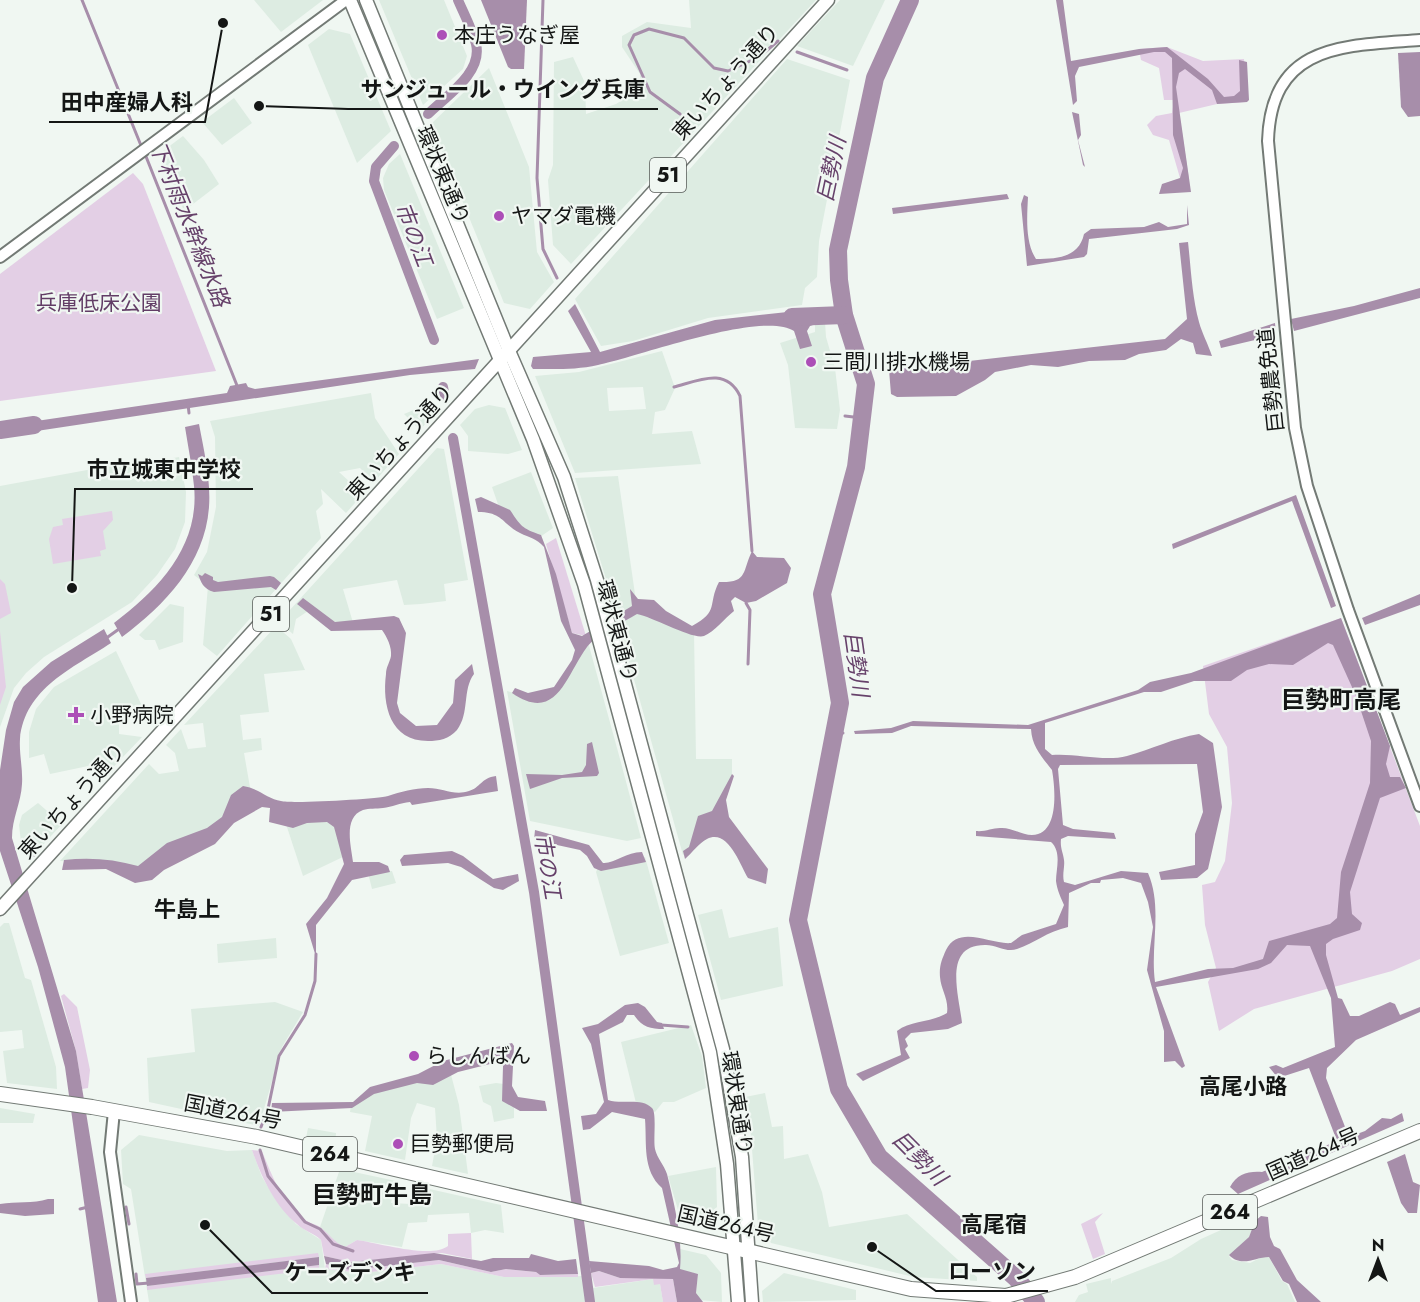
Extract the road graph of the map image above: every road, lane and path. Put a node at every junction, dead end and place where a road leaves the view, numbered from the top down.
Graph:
1 (348, 0) edge
2 (366, 0) edge
3 (828, 0) edge
4 (1420, 40) edge
5 (0, 257) edge
6 (505, 356) junction
7 (1420, 806) edge
8 (3, 906) edge
9 (0, 1094) edge
10 (114, 1111) junction
11 (1420, 1131) edge
12 (734, 1247) junction
13 (750, 1251) junction
14 (131, 1302) edge
15 (738, 1302) edge
16 (752, 1302) edge

1 - 5 street
1 - 6 main road, 環状東通り
2 - 6 main road, 環状東通り
3 - 6 main road, 東いちょう通り / 51
4 - 7 street, 巨勢農免道
6 - 8 main road, 東いちょう通り / 51
6 - 12 main road, 環状東通り
6 - 13 main road, 環状東通り
9 - 10 highway, 国道264号 / 264
10 - 12 highway, 国道264号 / 264
10 - 14 street
11 - 13 highway, 国道264号 / 264
12 - 13 highway, 国道264号 / 264
12 - 15 main road, 環状東通り
13 - 16 main road, 環状東通り

